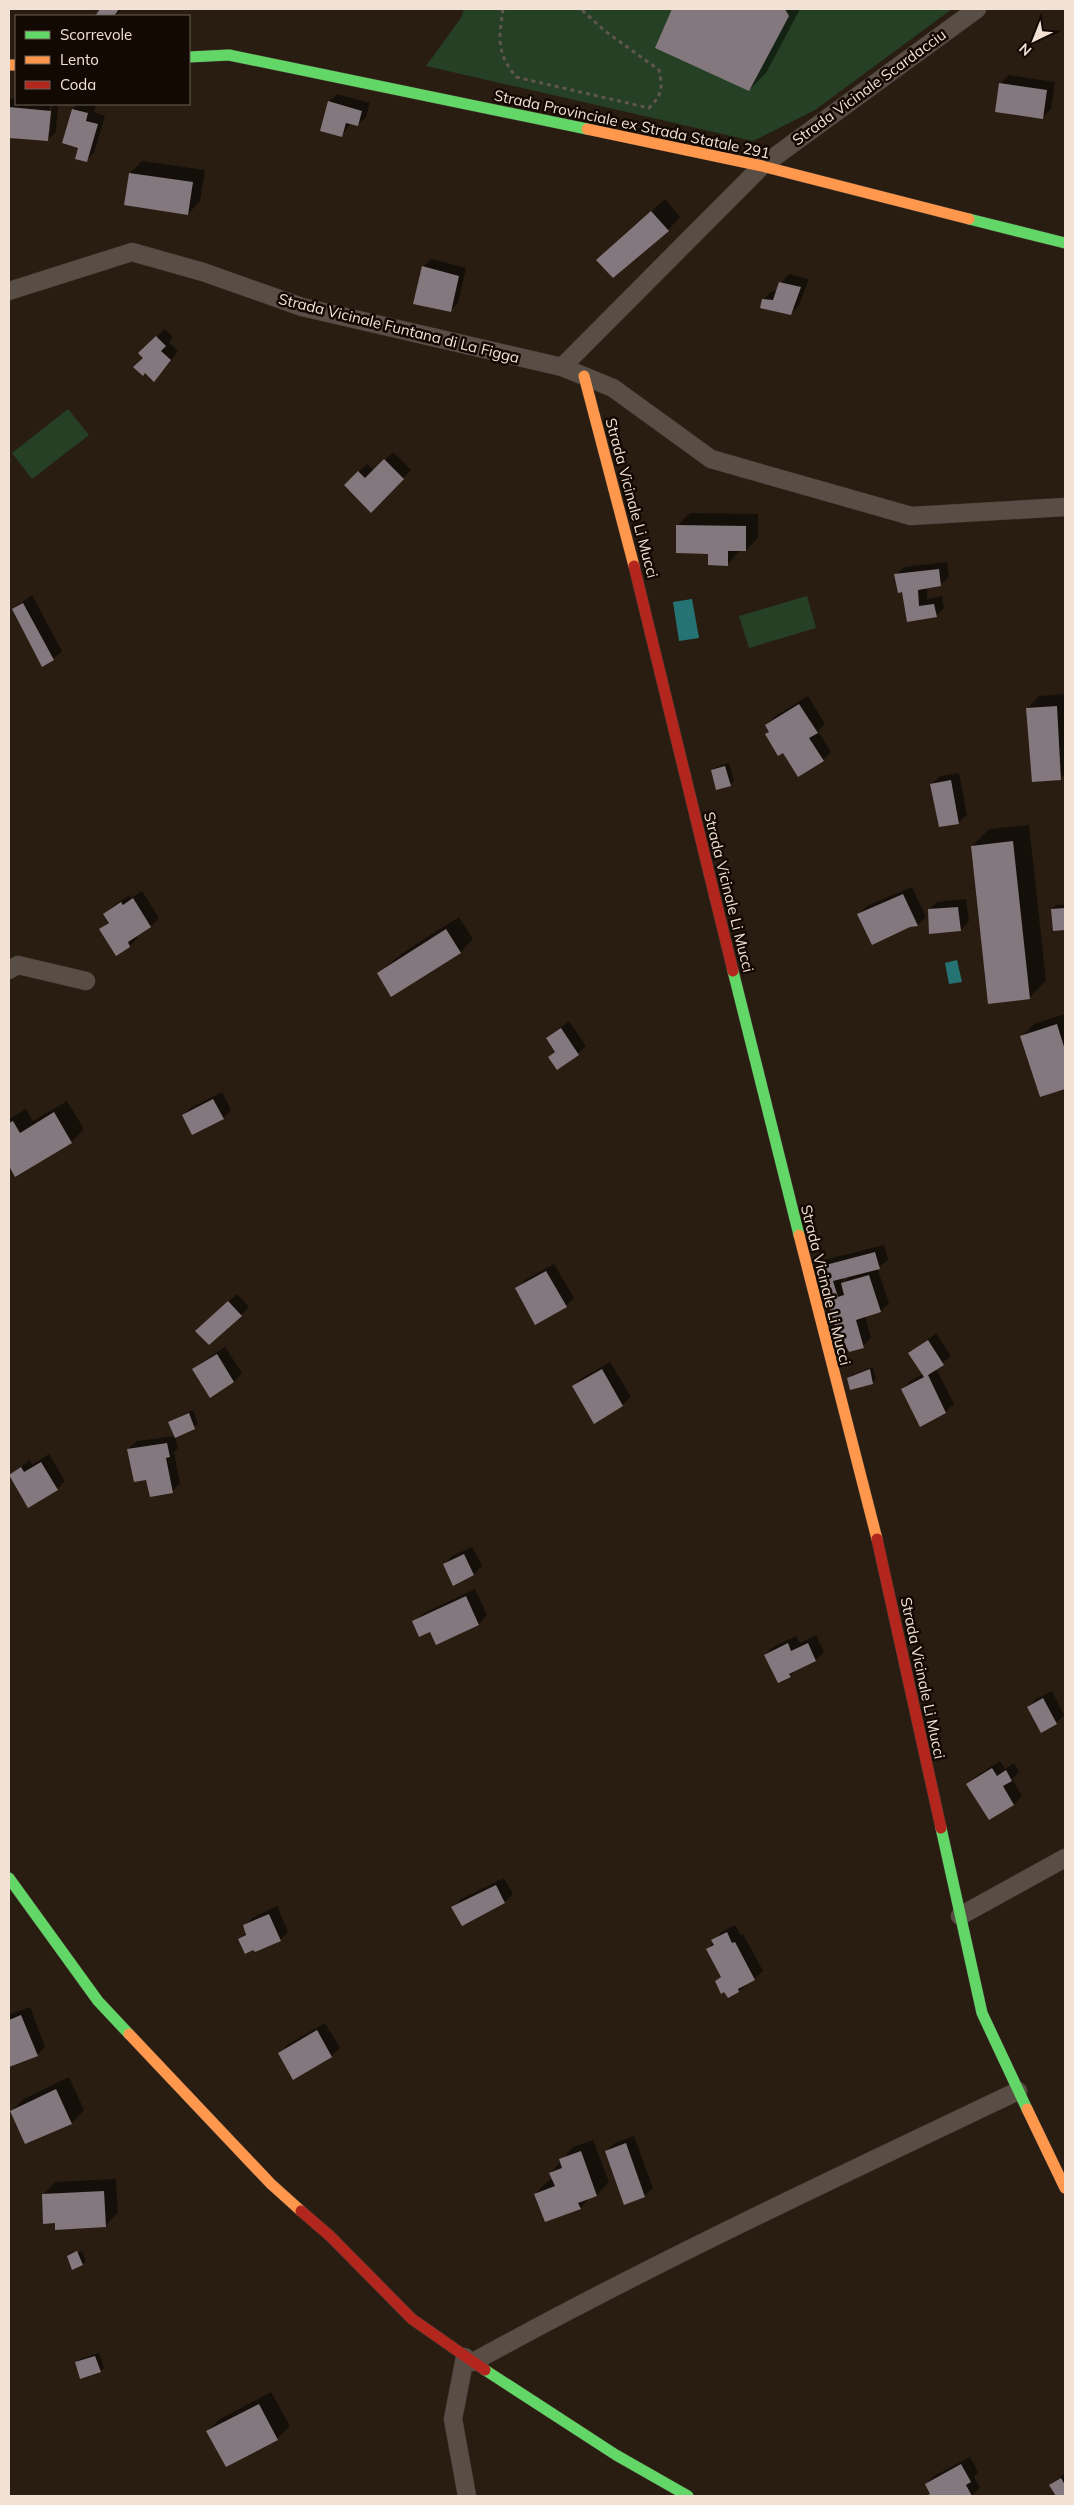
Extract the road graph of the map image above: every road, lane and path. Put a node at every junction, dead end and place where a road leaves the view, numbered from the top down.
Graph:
1 (503, 9) edge
2 (584, 9) edge
3 (977, 9) edge
4 (190, 57) edge
5 (762, 166) junction
6 (1065, 243) edge
7 (9, 291) edge
8 (562, 367) junction
9 (584, 376) junction
10 (1065, 508) edge
11 (9, 970) edge
12 (86, 981) dead end
13 (1065, 1858) edge
14 (9, 1878) edge
15 (960, 1916) junction
16 (1018, 2091) junction
17 (1065, 2188) edge
18 (469, 2360) junction
19 (467, 2496) edge
20 (688, 2496) edge

1 - 2 path
3 - 5 street, Strada Vicinale Scardacciu
4 - 5 street, Strada Provinciale ex Strada Statale 291
5 - 6 street, Strada Provinciale ex Strada Statale 291
5 - 8 street
7 - 8 street, Strada Vicinale Funtana di La Figga
8 - 9 street, Strada Vicinale Funtana di La Figga
9 - 10 street, Strada Vicinale Funtana di La Figga
9 - 15 street, Strada Vicinale Li Mucci
11 - 12 street
13 - 15 street
14 - 18 street
15 - 16 street, Strada Vicinale Li Mucci
16 - 17 street, Strada Vicinale Li Mucci
16 - 18 street
18 - 19 street
18 - 20 street

